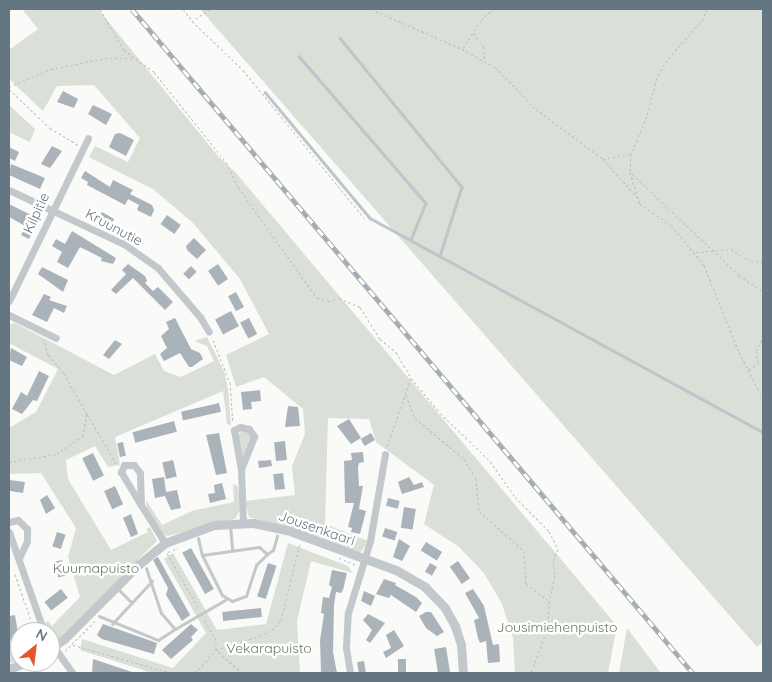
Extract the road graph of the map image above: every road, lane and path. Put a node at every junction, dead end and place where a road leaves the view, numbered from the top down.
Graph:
1 (100, 9) edge
2 (183, 9) edge
3 (210, 9) edge
4 (371, 9) edge
5 (493, 9) edge
6 (707, 9) edge
7 (192, 20) junction
8 (473, 32) junction
9 (462, 49) junction
10 (133, 58) junction
11 (484, 60) junction
12 (9, 88) edge
13 (88, 138) dead end
14 (83, 148) junction
15 (631, 154) junction
16 (603, 159) junction
17 (630, 172) junction
18 (9, 190) edge
19 (639, 199) junction
20 (51, 210) junction
21 (364, 218) dead end
22 (695, 252) junction
23 (717, 252) junction
24 (763, 263) edge
25 (763, 292) edge
26 (9, 301) edge
27 (9, 315) edge
28 (41, 330) junction
29 (209, 332) joint
30 (763, 337) edge
31 (56, 338) dead end
32 (749, 370) junction
33 (411, 378) junction
34 (405, 394) junction
35 (763, 399) edge
36 (87, 414) junction
37 (234, 430) junction
38 (384, 454) joint
39 (9, 462) edge
40 (241, 469) junction
41 (121, 472) junction
42 (141, 505) junction
43 (9, 522) edge
44 (230, 523) junction
45 (243, 523) junction
46 (9, 532) edge
47 (277, 536) dead end
48 (198, 538) dead end
49 (164, 543) junction
50 (300, 543) dead end
51 (232, 549) junction
52 (267, 554) junction
53 (202, 555) junction
54 (19, 558) junction
55 (364, 559) junction
56 (146, 568) dead end
57 (14, 571) dead end
58 (152, 581) junction
59 (117, 588) junction
60 (225, 600) junction
61 (549, 602) junction
62 (132, 603) junction
63 (99, 616) dead end
64 (32, 622) edge
65 (41, 622) edge
66 (112, 624) junction
67 (174, 629) junction
68 (60, 637) edge
69 (72, 645) dead end
70 (60, 657) edge
71 (239, 670) dead end
72 (72, 673) edge
73 (170, 673) edge
74 (350, 673) edge
75 (463, 673) edge
76 (531, 673) edge

1 - 10 path
2 - 7 path
3 - 7 path
4 - 9 path
5 - 8 path
6 - 15 path
7 - 21 path
8 - 9 path
8 - 11 path
9 - 11 path
10 - 12 path
10 - 33 path
11 - 16 path
12 - 14 path
13 - 14 street, Kilpitie
14 - 20 street, Kilpitie
15 - 16 path
15 - 17 path
16 - 19 path
17 - 19 path
17 - 23 path
18 - 20 street, Kruunutie
19 - 22 path
20 - 26 street, Kilpitie
20 - 29 street, Kruunutie
22 - 23 path
22 - 32 path
23 - 24 path
23 - 25 path
27 - 28 street
28 - 31 street
28 - 36 path
29 - 37 path
30 - 32 path
32 - 35 path
33 - 34 path
33 - 61 path
34 - 38 path
34 - 61 path
36 - 39 path
36 - 41 path
37 - 40 street
37 - 40 street
38 - 55 street
40 - 45 street
41 - 42 street
41 - 42 street
42 - 49 street
43 - 54 street
44 - 45 street, Jousenkaari
44 - 49 street, Jousenkaari
44 - 51 lane
45 - 55 street, Jousenkaari
46 - 54 street
47 - 52 lane
48 - 53 lane
49 - 59 street, Jousenkaari
50 - 71 path
51 - 52 lane
51 - 53 lane
52 - 60 lane
53 - 60 lane
54 - 65 street
55 - 74 street
55 - 75 street, Jousenkaari
56 - 58 lane
57 - 64 path
58 - 62 lane
58 - 67 lane
59 - 62 lane
59 - 68 street, Jousenkaari
60 - 67 lane
61 - 76 path
62 - 66 lane
63 - 66 lane
66 - 67 lane
69 - 73 path
70 - 72 street

